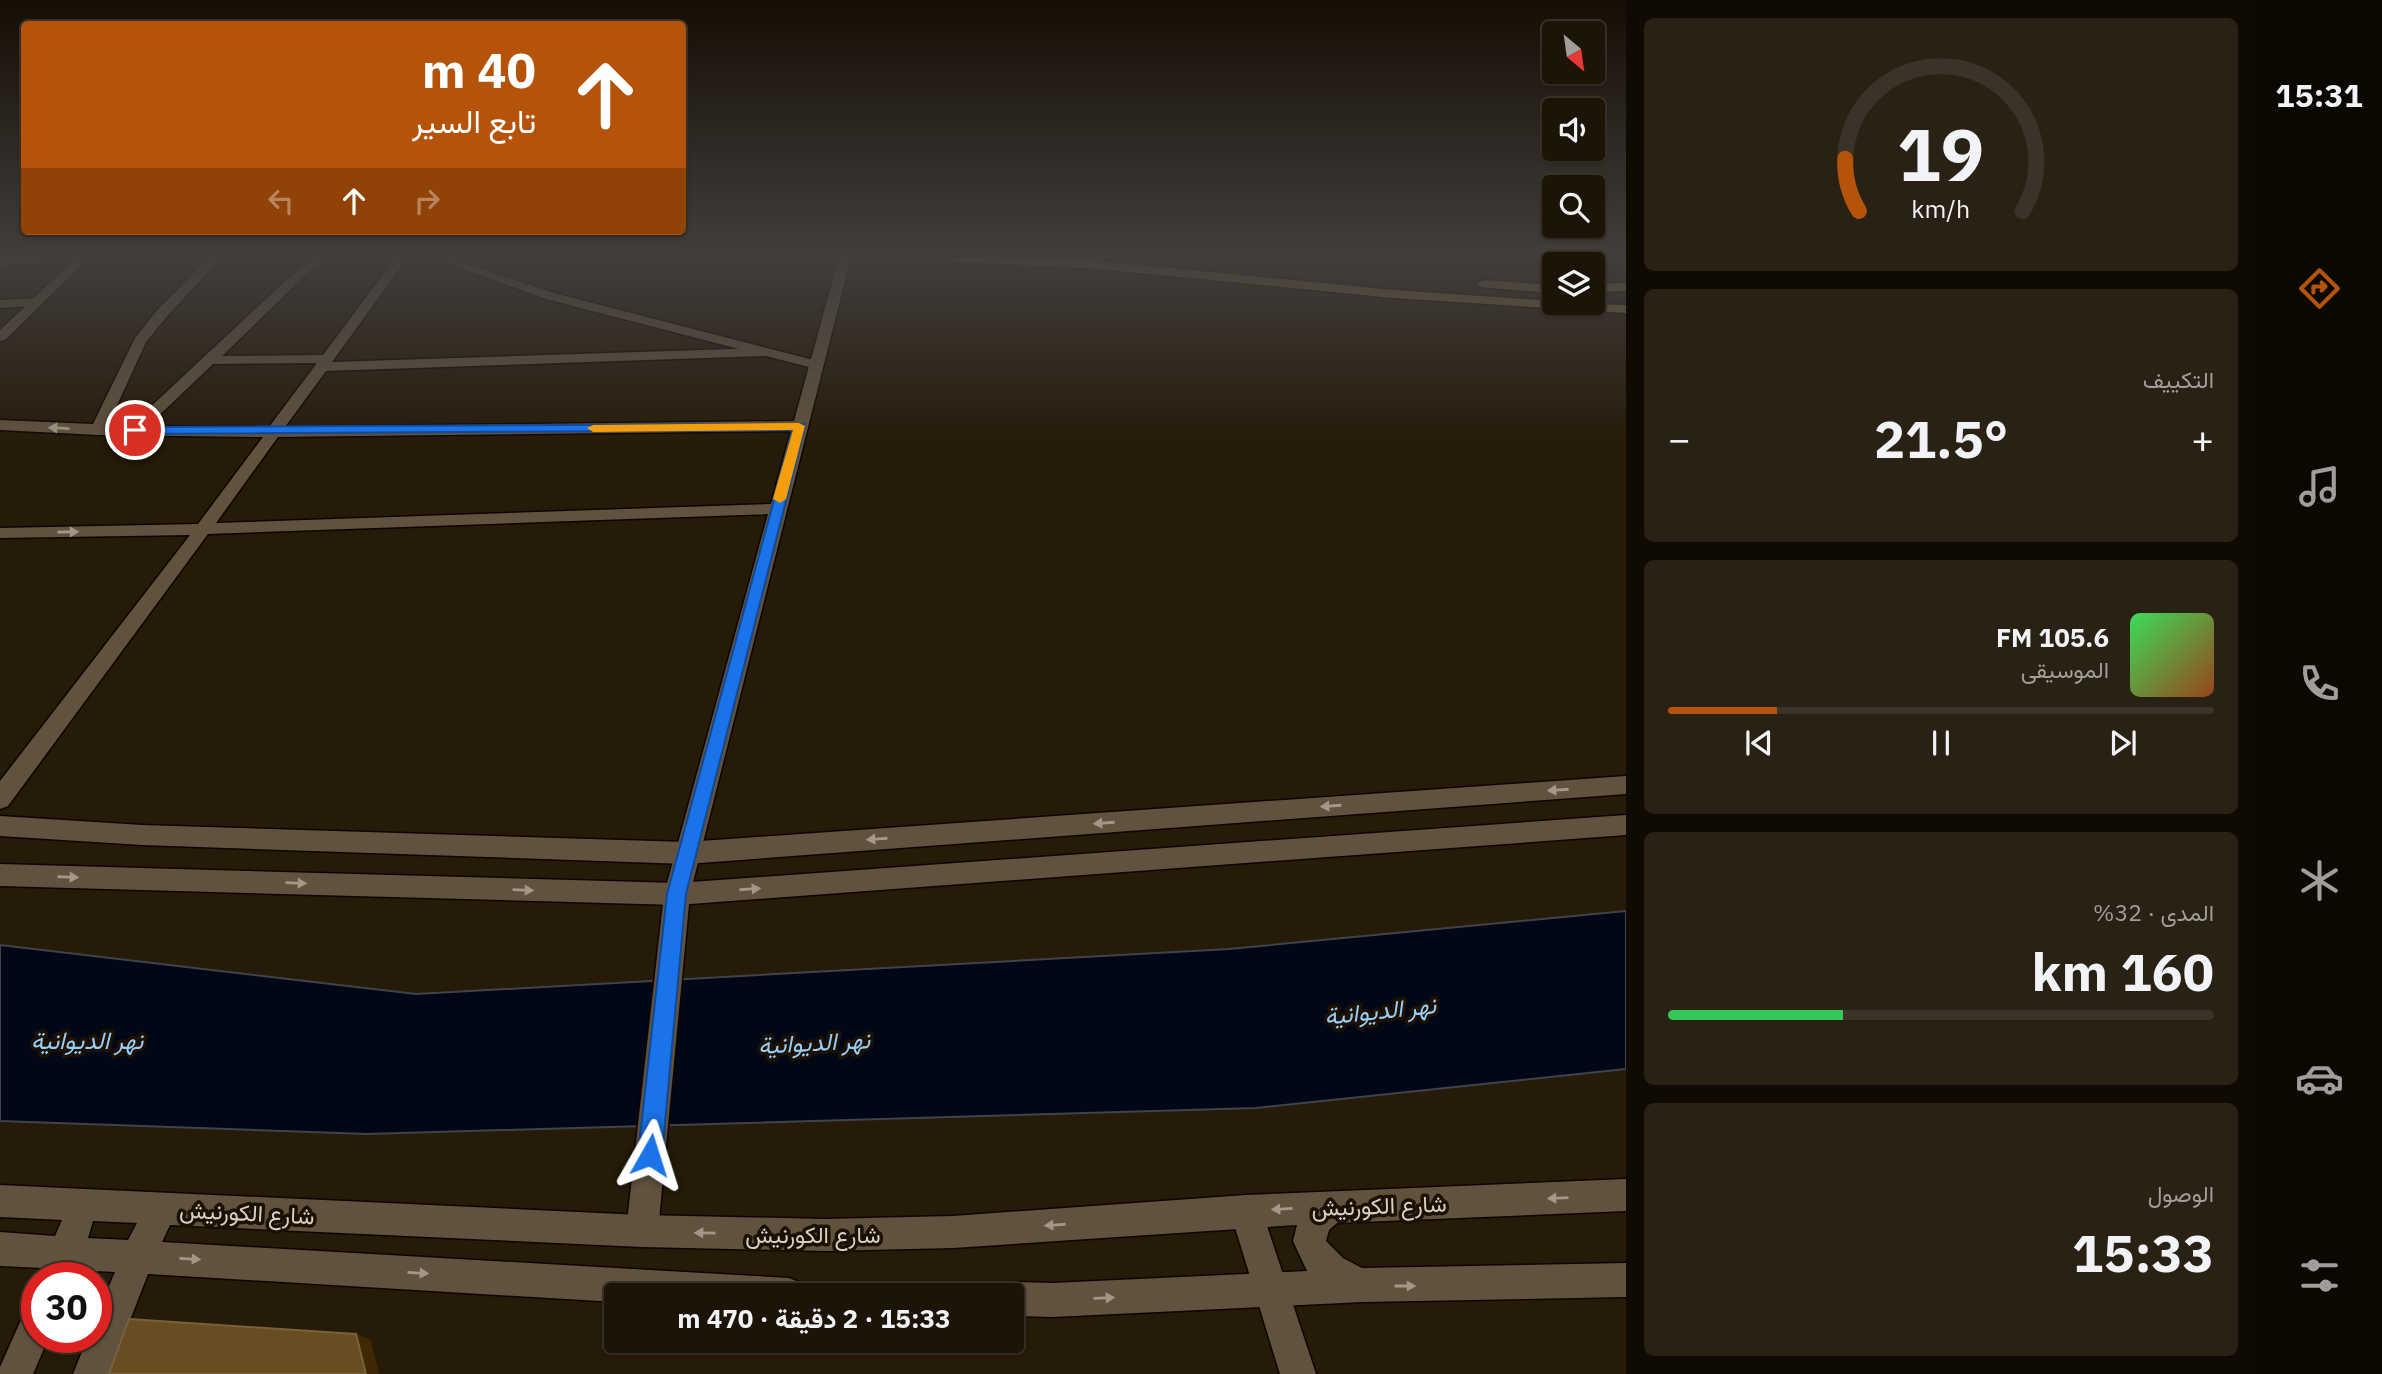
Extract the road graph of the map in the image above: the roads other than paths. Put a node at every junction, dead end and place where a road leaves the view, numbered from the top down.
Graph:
1 (17, 321) edge
2 (155, 321) edge
3 (250, 321) edge
4 (355, 321) edge
5 (647, 321) edge
6 (828, 321) edge
7 (0, 337) edge
8 (766, 352) junction
9 (209, 360) junction
10 (324, 363) junction
11 (816, 365) junction
12 (0, 425) edge
13 (799, 426) junction
14 (98, 430) junction
15 (135, 430) junction
16 (274, 431) junction
17 (777, 509) junction
18 (203, 529) junction
19 (0, 533) edge
20 (1626, 785) edge
21 (0, 799) edge
22 (1626, 825) edge
23 (0, 827) edge
24 (686, 853) junction
25 (0, 875) edge
26 (677, 894) junction
27 (1626, 1195) edge
28 (0, 1201) edge
29 (83, 1206) junction
30 (162, 1207) junction
31 (1331, 1207) junction
32 (1246, 1211) junction
33 (643, 1218) junction
34 (0, 1249) edge
35 (138, 1256) junction
36 (50, 1262) edge
37 (63, 1262) edge
38 (87, 1262) edge
39 (1626, 1280) edge
40 (604, 1284) edge
41 (1363, 1285) junction
42 (1273, 1291) junction
43 (1024, 1299) edge
44 (24, 1353) edge
45 (15, 1374) edge
46 (91, 1374) edge
47 (1298, 1374) edge

1 - 7 street
2 - 14 street
3 - 9 street
4 - 10 street
5 - 8 street
6 - 11 street
8 - 10 street
8 - 11 street
9 - 10 street
9 - 15 street
10 - 16 street
11 - 13 street
14 -> 12 street
13 - 16 street
13 - 17 street
14 - 15 street
15 - 16 street
16 - 18 street
17 - 18 street
17 - 24 street
19 -> 18 street
18 - 21 street
20 -> 24 street
26 -> 22 street
23 - 24 street
24 - 26 street
25 -> 26 street
26 - 33 street
27 -> 31 street, شارع الكورنيش
28 - 29 street, شارع الكورنيش
29 - 30 street, شارع الكورنيش
29 - 37 street
30 - 33 street, شارع الكورنيش
30 - 35 street
31 -> 32 street, شارع الكورنيش
31 - 41 street
32 -> 33 street, شارع الكورنيش
32 - 42 street
34 - 36 street
35 - 38 street
35 -> 40 street
35 - 46 street
41 -> 39 street
41 - 42 street
43 -> 42 street
42 - 47 street
44 - 45 street

